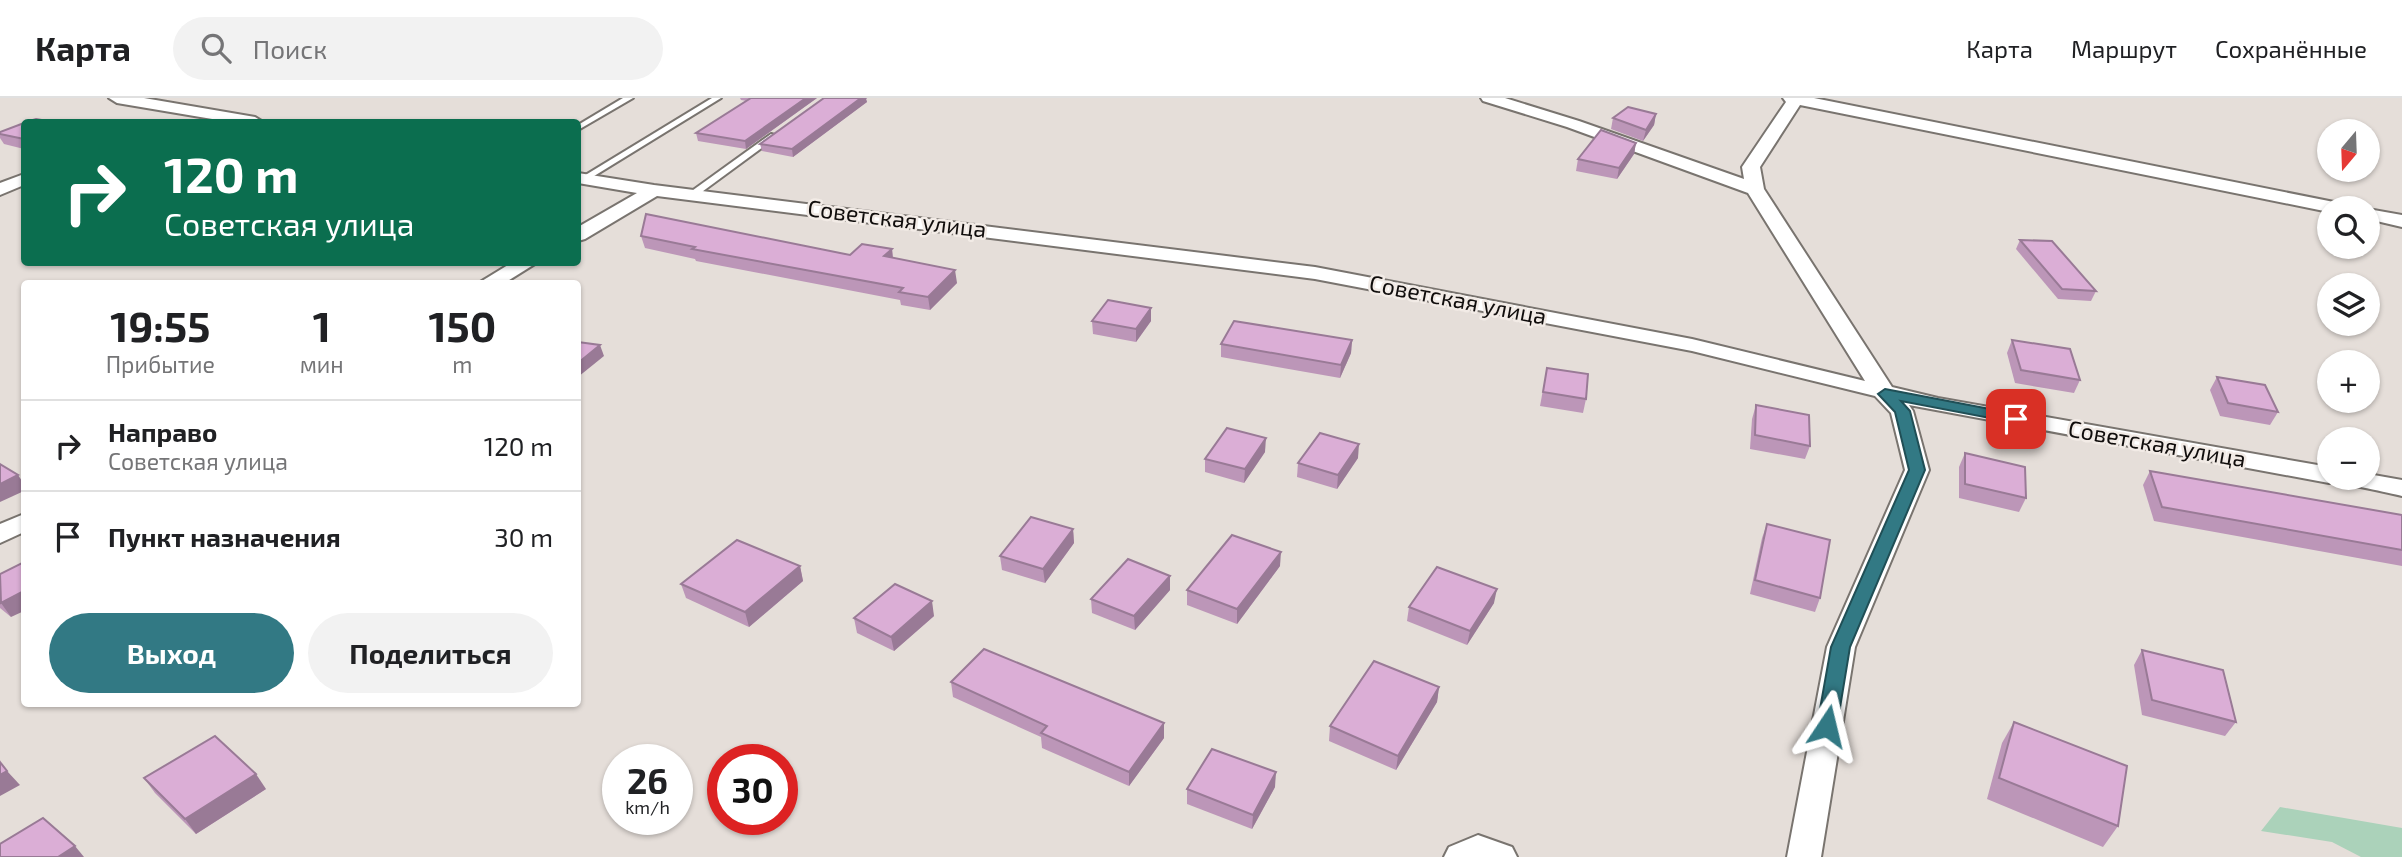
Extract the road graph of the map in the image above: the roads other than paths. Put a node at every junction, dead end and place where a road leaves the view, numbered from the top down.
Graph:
1 (117, 98) edge
2 (629, 98) edge
3 (717, 98) edge
4 (1489, 98) edge
5 (1793, 99) edge
6 (188, 110) junction
7 (166, 119) edge
8 (238, 119) edge
9 (581, 126) edge
10 (782, 130) edge
11 (581, 177) edge
12 (581, 178) edge
13 (21, 180) edge
14 (1755, 189) junction
15 (0, 190) edge
16 (654, 191) junction
17 (692, 195) junction
18 (2317, 204) edge
19 (2380, 216) edge
20 (2402, 221) edge
21 (581, 233) edge
22 (521, 266) edge
23 (495, 280) edge
24 (1885, 394) junction
25 (2317, 473) edge
26 (2380, 484) edge
27 (2402, 488) edge
28 (21, 524) edge
29 (0, 535) edge
30 (1461, 857) edge
31 (1500, 857) edge
32 (1804, 857) edge

1 - 6 street
2 - 9 lane
3 - 11 lane
4 - 14 street
5 - 14 street
5 - 18 street
6 - 7 street
6 - 8 street
10 - 17 lane
12 - 16 street, Советская улица
13 - 15 street
14 - 24 street
16 - 17 street, Советская улица
16 - 21 street
17 - 24 street, Советская улица
19 - 20 street
22 - 23 street
24 - 25 street, Советская улица
24 - 32 street
26 - 27 street
28 - 29 street
30 - 31 street

